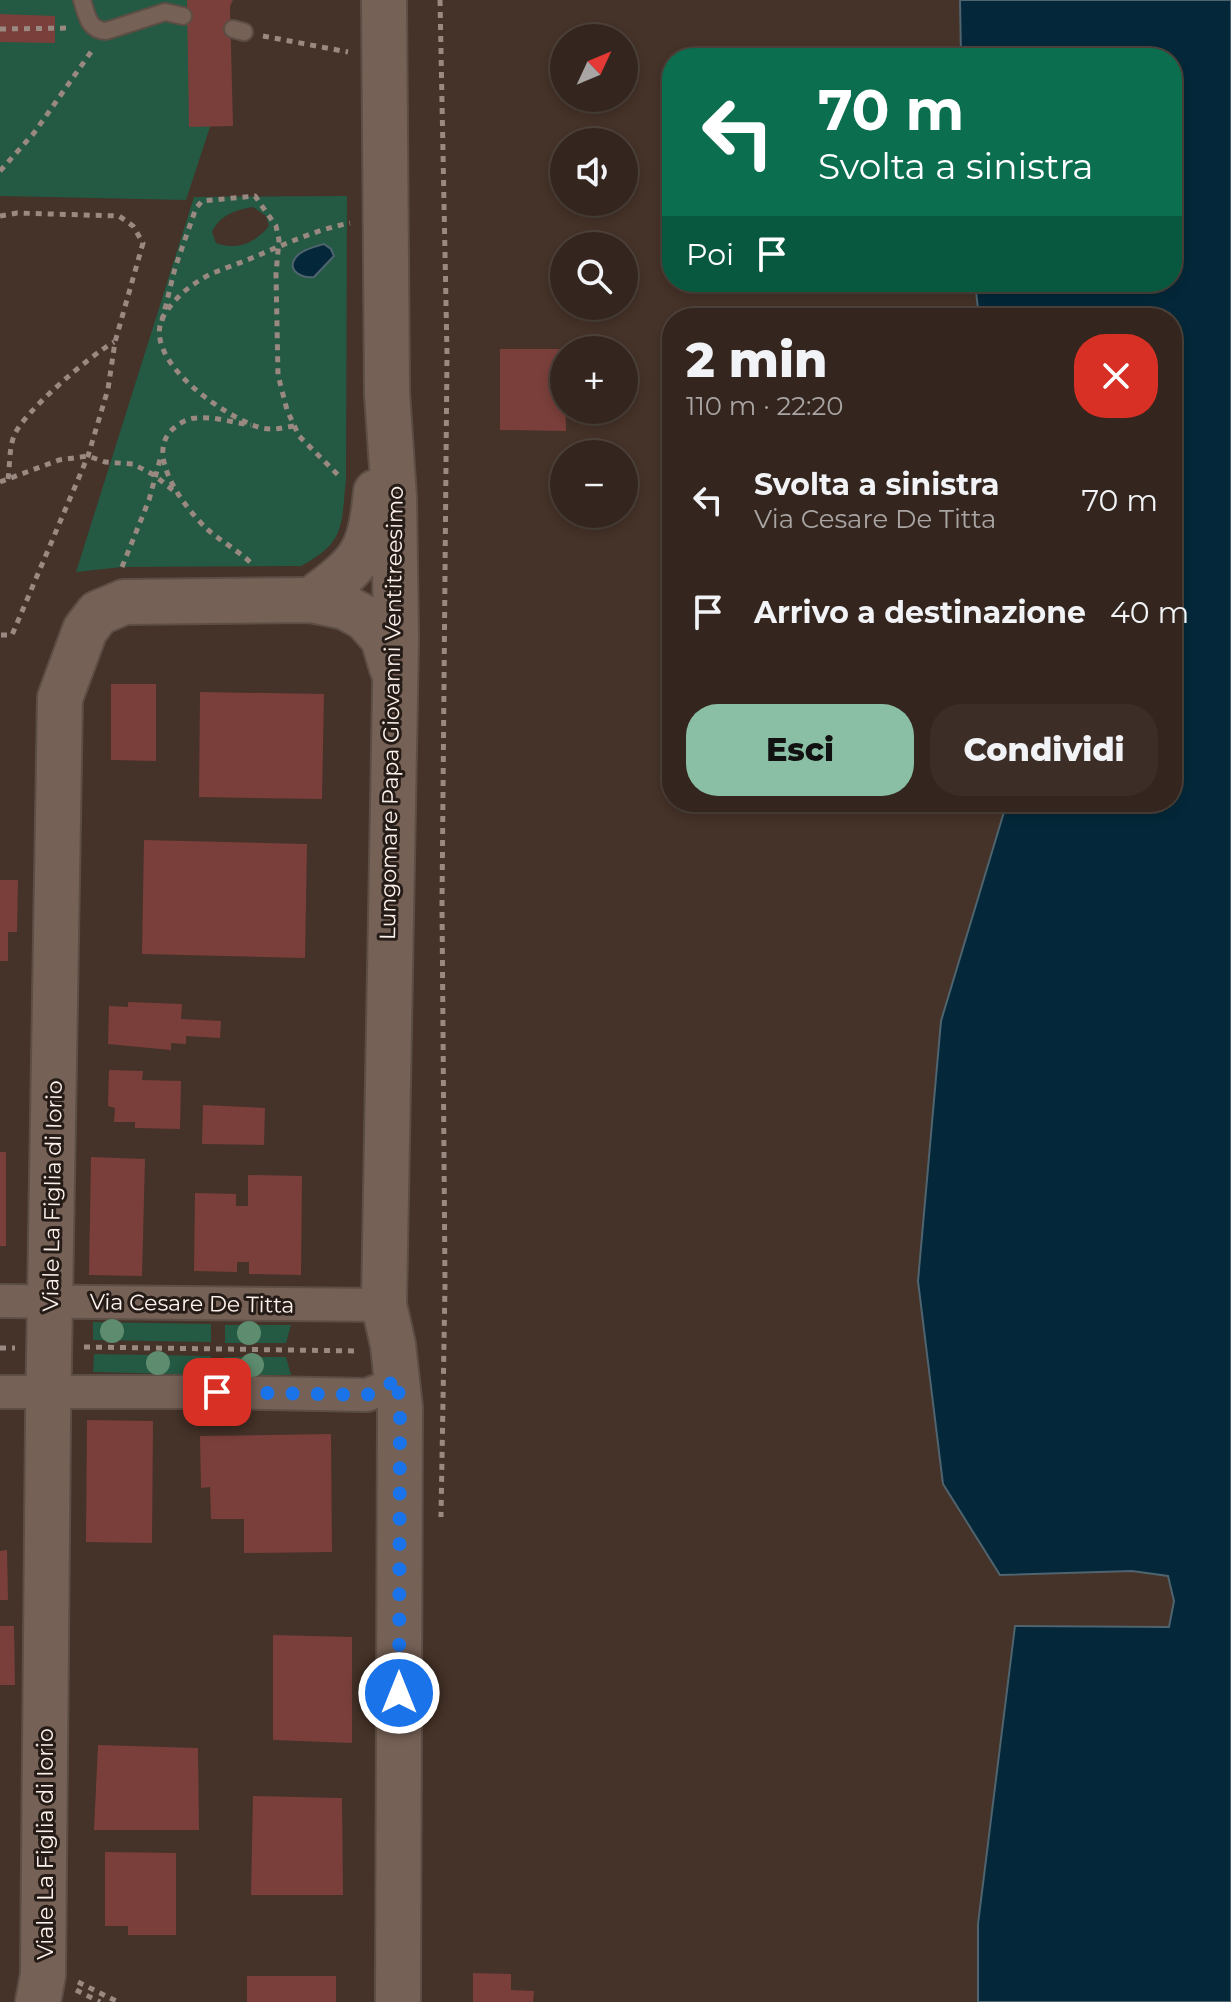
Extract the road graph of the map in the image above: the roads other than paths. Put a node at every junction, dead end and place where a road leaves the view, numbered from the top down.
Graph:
1 (82, 0) edge
2 (384, 0) edge
3 (183, 16) dead end
4 (387, 393) junction
5 (311, 600) junction
6 (394, 680) junction
7 (0, 1301) edge
8 (50, 1301) junction
9 (384, 1305) junction
10 (382, 1364) junction
11 (0, 1392) edge
12 (49, 1392) junction
13 (62, 1991) edge
14 (398, 2002) edge

1 - 3 lane
2 - 4 street, Lungomare Papa Giovanni Ventitreesimo
4 - 5 street
4 - 6 street, Lungomare Papa Giovanni Ventitreesimo
5 - 6 street, Viale La Figlia di Iorio
5 - 8 street, Viale La Figlia di Iorio
6 - 9 street, Lungomare Papa Giovanni Ventitreesimo
7 - 8 street, Via Cesare De Titta
8 - 9 street, Via Cesare De Titta
8 - 12 street, Viale La Figlia di Iorio
9 - 10 street, Lungomare Papa Giovanni Ventitreesimo
10 - 12 street
10 - 14 street, Lungomare Papa Giovanni Ventitreesimo
11 - 12 street
12 - 13 street, Viale La Figlia di Iorio

